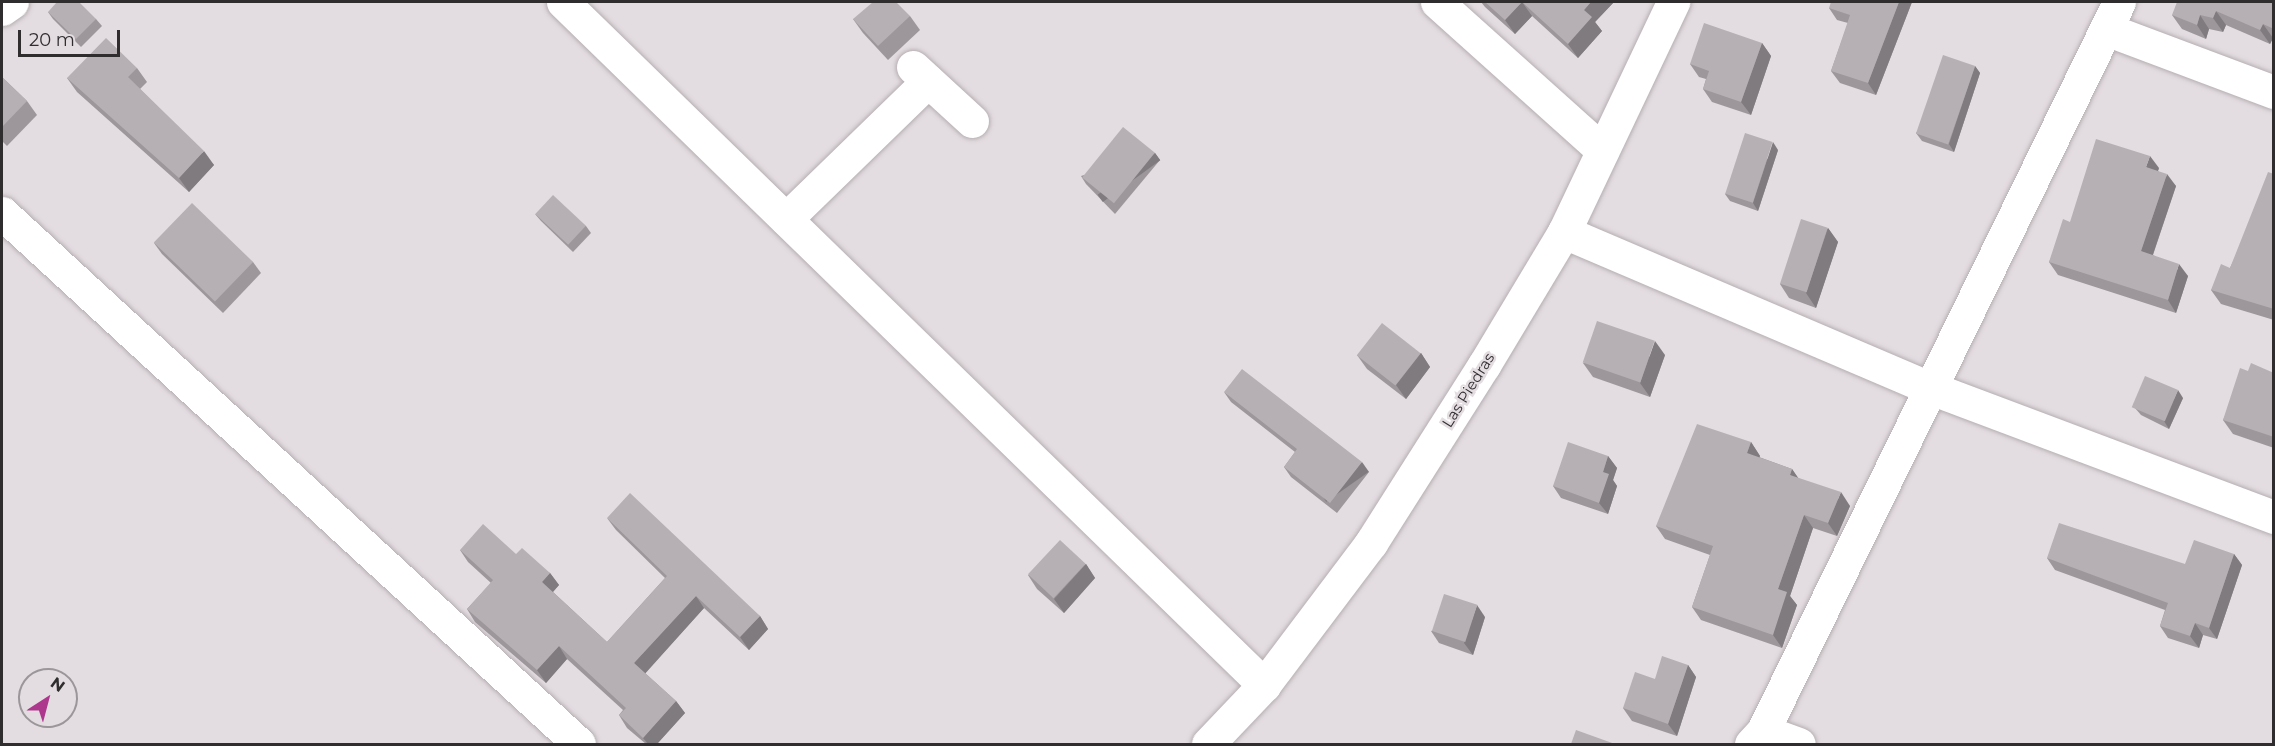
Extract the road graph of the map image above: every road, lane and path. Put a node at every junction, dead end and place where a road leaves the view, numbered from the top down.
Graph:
1 (12, 2) edge
2 (563, 2) edge
3 (1437, 2) edge
4 (1673, 2) edge
5 (2, 9) edge
6 (2112, 15) edge
7 (2274, 92) edge
8 (972, 121) dead end
9 (1602, 150) junction
10 (2, 213) edge
11 (786, 219) junction
12 (1564, 232) junction
13 (1928, 387) junction
14 (2274, 517) edge
15 (1264, 685) junction
16 (1757, 738) edge
17 (579, 744) edge
18 (1208, 744) edge
19 (1799, 744) edge

1 - 5 street
2 - 11 street
3 - 9 street
4 - 9 street, Las Piedras
6 - 7 street
6 - 13 street
8 - 11 street
9 - 12 street, Las Piedras
10 - 17 street
11 - 15 street
12 - 13 street
12 - 15 street, Las Piedras
13 - 14 street
13 - 16 street
15 - 18 street, Las Piedras
16 - 19 street

